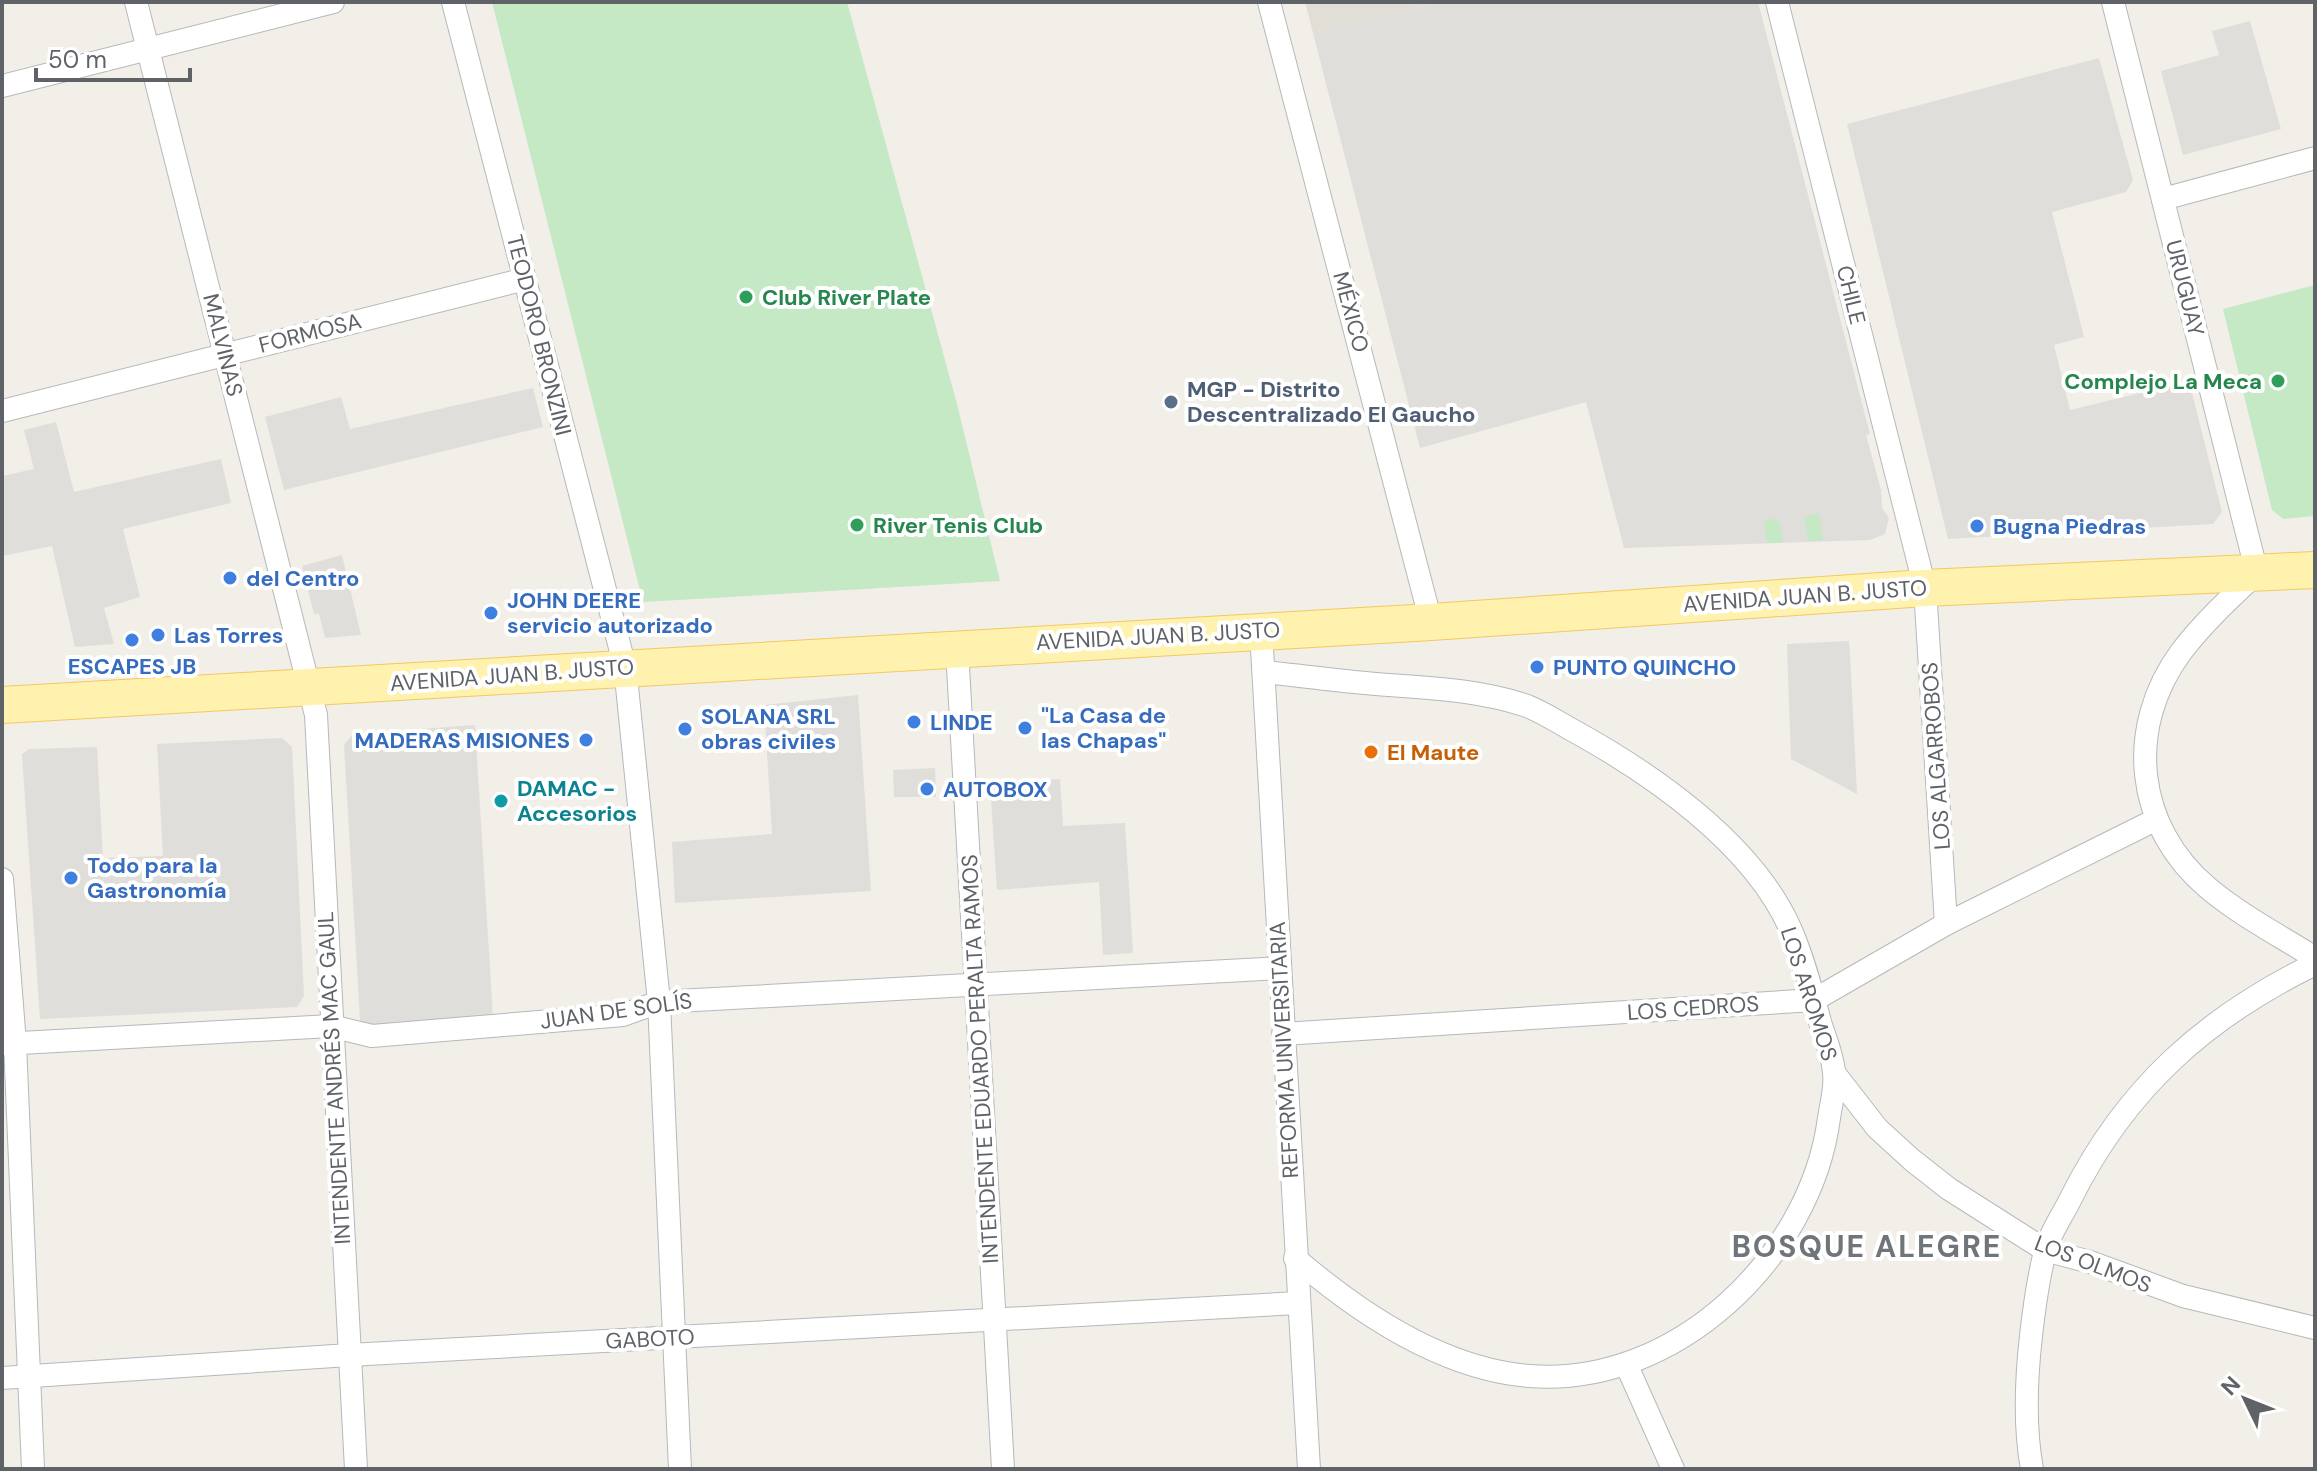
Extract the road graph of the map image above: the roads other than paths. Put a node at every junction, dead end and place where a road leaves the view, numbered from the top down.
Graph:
1 (136, 2) edge
2 (333, 2) edge
3 (453, 2) edge
4 (1269, 2) edge
5 (1777, 2) edge
6 (2113, 2) edge
7 (148, 49) junction
8 (2, 86) edge
9 (2315, 158) edge
10 (2163, 199) junction
11 (525, 279) junction
12 (226, 354) junction
13 (2, 411) edge
14 (2315, 570) edge
15 (2257, 573) junction
16 (1925, 588) junction
17 (1431, 622) junction
18 (1261, 631) junction
19 (957, 649) junction
20 (625, 667) junction
21 (1264, 672) junction
22 (310, 687) junction
23 (2, 705) edge
24 (2155, 820) junction
25 (2, 879) edge
26 (1946, 924) junction
27 (2315, 958) edge
28 (2315, 964) edge
29 (1280, 968) junction
30 (976, 986) junction
31 (1814, 1000) junction
32 (659, 1002) junction
33 (331, 1026) junction
34 (1283, 1034) junction
35 (8, 1044) edge
36 (1835, 1074) junction
37 (2045, 1250) junction
38 (1295, 1258) junction
39 (1298, 1303) junction
40 (995, 1318) junction
41 (2315, 1328) edge
42 (672, 1338) junction
43 (349, 1355) junction
44 (1626, 1364) junction
45 (29, 1377) junction
46 (2, 1378) edge
47 (33, 1469) edge
48 (356, 1469) edge
49 (680, 1469) edge
50 (1003, 1469) edge
51 (1309, 1469) edge
52 (1673, 1469) edge
53 (2032, 1469) edge

1 - 7 street, MALVINAS
2 - 7 street
3 - 11 street, TEODORO BRONZINI
4 - 17 street, MÉXICO
5 - 16 street, CHILE
6 - 10 street, URUGUAY
7 - 8 street
7 - 12 street, MALVINAS
9 - 10 street
10 - 15 street, URUGUAY
11 - 12 street, FORMOSA
11 - 20 street, TEODORO BRONZINI
12 - 13 street, FORMOSA
12 - 22 street, MALVINAS
14 - 15 main road, AVENIDA JUAN B. JUSTO
15 - 16 main road, AVENIDA JUAN B. JUSTO
15 - 24 street
16 - 17 main road, AVENIDA JUAN B. JUSTO
16 - 26 street, LOS ALGARROBOS
17 - 18 main road, AVENIDA JUAN B. JUSTO
18 - 19 main road, AVENIDA JUAN B. JUSTO
18 - 21 street, REFORMA UNIVERSITARIA
19 - 20 main road, AVENIDA JUAN B. JUSTO
19 - 30 street, INTENDENTE EDUARDO PERALTA RAMOS
20 - 22 main road, AVENIDA JUAN B. JUSTO
20 - 32 street, TEODORO BRONZINI
21 - 29 street, REFORMA UNIVERSITARIA
21 - 31 street, LOS AROMOS
22 - 23 main road, AVENIDA JUAN B. JUSTO
22 - 33 street, INTENDENTE ANDRÉS MAC GAUL
24 - 26 street, LOS CEDROS
24 - 27 street
25 - 35 street
26 - 31 street, LOS CEDROS
28 - 37 street
29 - 30 street, JUAN DE SOLÍS
29 - 34 street, REFORMA UNIVERSITARIA
30 - 32 street, JUAN DE SOLÍS
30 - 40 street, INTENDENTE EDUARDO PERALTA RAMOS
31 - 34 street, LOS CEDROS
31 - 36 street, LOS AROMOS
32 - 33 street, JUAN DE SOLÍS
32 - 42 street, TEODORO BRONZINI
33 - 35 street, JUAN DE SOLÍS
33 - 43 street, INTENDENTE ANDRÉS MAC GAUL
34 - 38 street, REFORMA UNIVERSITARIA
35 - 45 street
36 - 37 street, LOS OLMOS
36 - 44 street, LOS AROMOS
37 - 41 street, LOS OLMOS
37 - 53 street
38 - 39 street, REFORMA UNIVERSITARIA
38 - 44 street, LOS AROMOS
39 - 40 street, GABOTO
39 - 51 street, REFORMA UNIVERSITARIA
40 - 42 street, GABOTO
40 - 50 street, INTENDENTE EDUARDO PERALTA RAMOS
42 - 43 street, GABOTO
42 - 49 street, TEODORO BRONZINI
43 - 45 street, GABOTO
43 - 48 street, INTENDENTE ANDRÉS MAC GAUL
44 - 52 street
45 - 46 street, GABOTO
45 - 47 street

